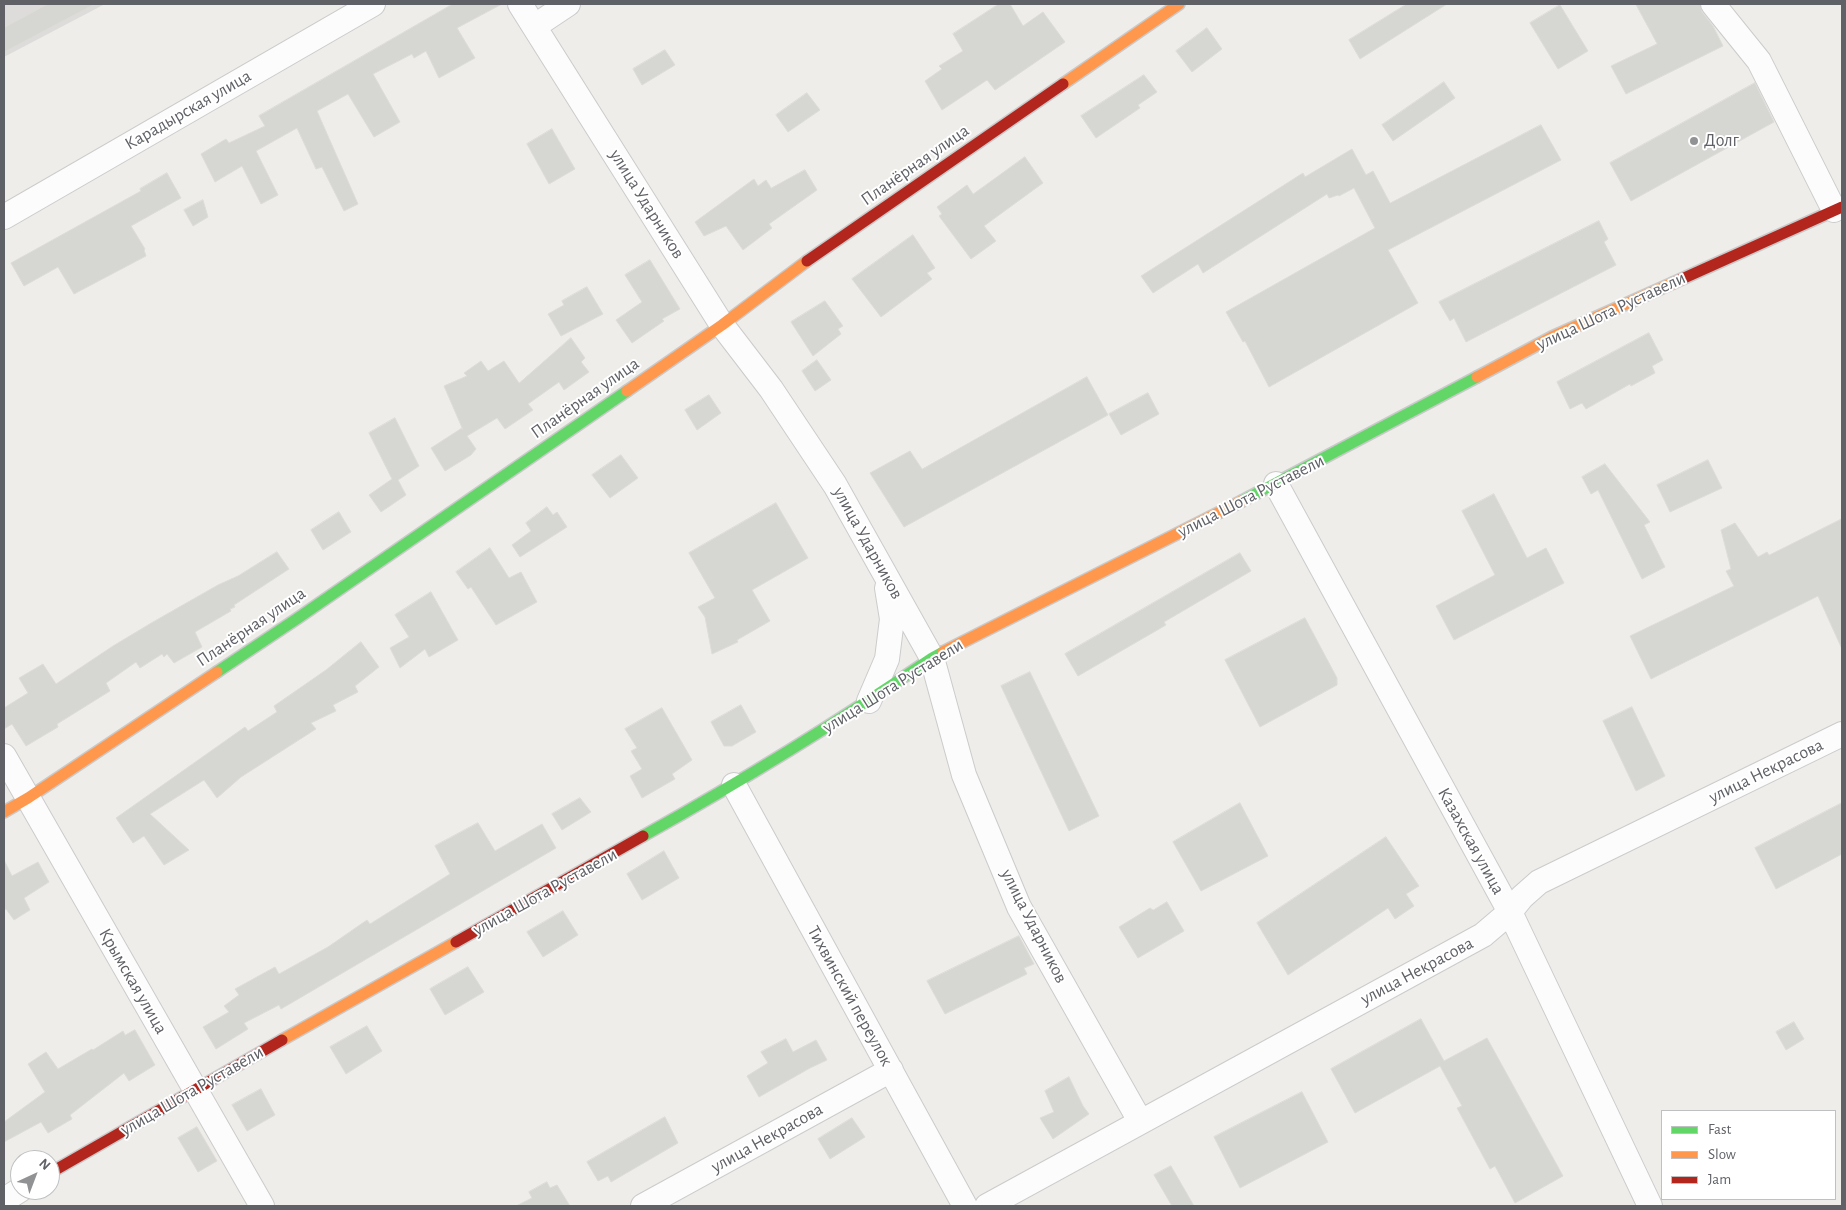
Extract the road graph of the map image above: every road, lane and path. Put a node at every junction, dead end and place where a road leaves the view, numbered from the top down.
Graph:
1 (373, 4) edge
2 (520, 4) edge
3 (568, 4) edge
4 (1178, 4) edge
5 (1713, 4) edge
6 (535, 26) junction
7 (1838, 209) edge
8 (4, 217) edge
9 (722, 324) junction
10 (1276, 484) junction
11 (885, 574) junction
12 (932, 658) junction
13 (869, 701) junction
14 (1842, 734) edge
15 (4, 756) edge
16 (734, 786) junction
17 (28, 798) junction
18 (4, 812) edge
19 (1510, 912) junction
20 (891, 1070) junction
21 (194, 1089) junction
22 (1140, 1121) junction
23 (60, 1167) edge
24 (262, 1206) edge
25 (643, 1206) edge
26 (965, 1206) edge
27 (986, 1206) edge
28 (1650, 1206) edge

1 - 8 street, Карадырская улица
2 - 6 street, улица Ударников
3 - 6 street
4 - 9 street, Планёрная улица
5 - 7 street
6 - 9 street, улица Ударников
7 - 10 street, улица Шота Руставели
9 - 11 street, улица Ударников
9 - 17 street, Планёрная улица
10 - 12 street, улица Шота Руставели
10 - 19 street, Казахская улица
11 - 12 street, улица Ударников
11 - 13 street
12 - 13 street, улица Шота Руставели
12 - 22 street, улица Ударников
13 - 16 street, улица Шота Руставели
14 - 19 street, улица Некрасова
15 - 17 street, Крымская улица
16 - 20 street, Тихвинский переулок
16 - 21 street, улица Шота Руставели
17 - 18 street, Планёрная улица
17 - 21 street, Крымская улица
19 - 22 street, улица Некрасова
19 - 28 street, Казахская улица
20 - 25 street, улица Некрасова
20 - 26 street, Тихвинский переулок
21 - 23 street, улица Шота Руставели
21 - 24 street, Крымская улица
22 - 27 street, улица Некрасова

